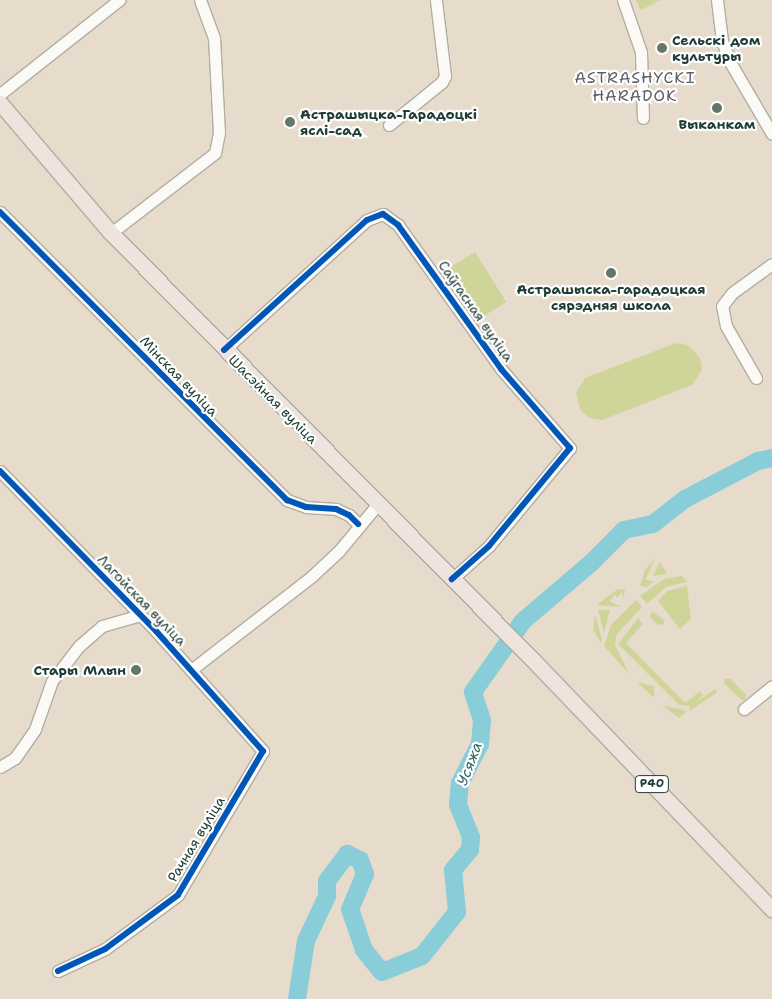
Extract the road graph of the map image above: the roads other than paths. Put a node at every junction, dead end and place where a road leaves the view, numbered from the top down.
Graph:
1 (119, 0) edge
2 (200, 0) edge
3 (436, 0) edge
4 (623, 0) edge
5 (717, 0) edge
6 (0, 94) edge
7 (0, 104) edge
8 (643, 118) dead end
9 (389, 125) dead end
10 (772, 134) edge
11 (0, 212) edge
12 (111, 233) junction
13 (772, 264) edge
14 (224, 350) junction
15 (756, 378) dead end
16 (0, 471) edge
17 (378, 505) junction
18 (358, 524) junction
19 (452, 579) junction
20 (140, 615) junction
21 (191, 670) junction
22 (772, 686) edge
23 (744, 709) dead end
24 (263, 751) joint
25 (0, 767) edge
26 (772, 909) edge
27 (58, 971) dead end

1 - 6 street
2 - 12 street
3 - 9 street
4 - 8 street
5 - 10 street
7 - 12 main road, Шасэйная вуліца / Р40
11 - 18 street, Мінская вуліца
12 - 14 main road, Шасэйная вуліца / Р40
13 - 15 street
14 - 17 main road, Шасэйная вуліца / Р40
14 - 19 street, Саўгасная вуліца
16 - 20 street, Лагойская вуліца
17 - 18 street
17 - 19 main road, Шасэйная вуліца / Р40
18 - 21 street
19 - 26 main road, Шасэйная вуліца / Р40
20 - 21 street, Лагойская вуліца
20 - 25 street
21 - 24 street, Лагойская вуліца
22 - 23 street
24 - 27 street, Рачная вуліца

